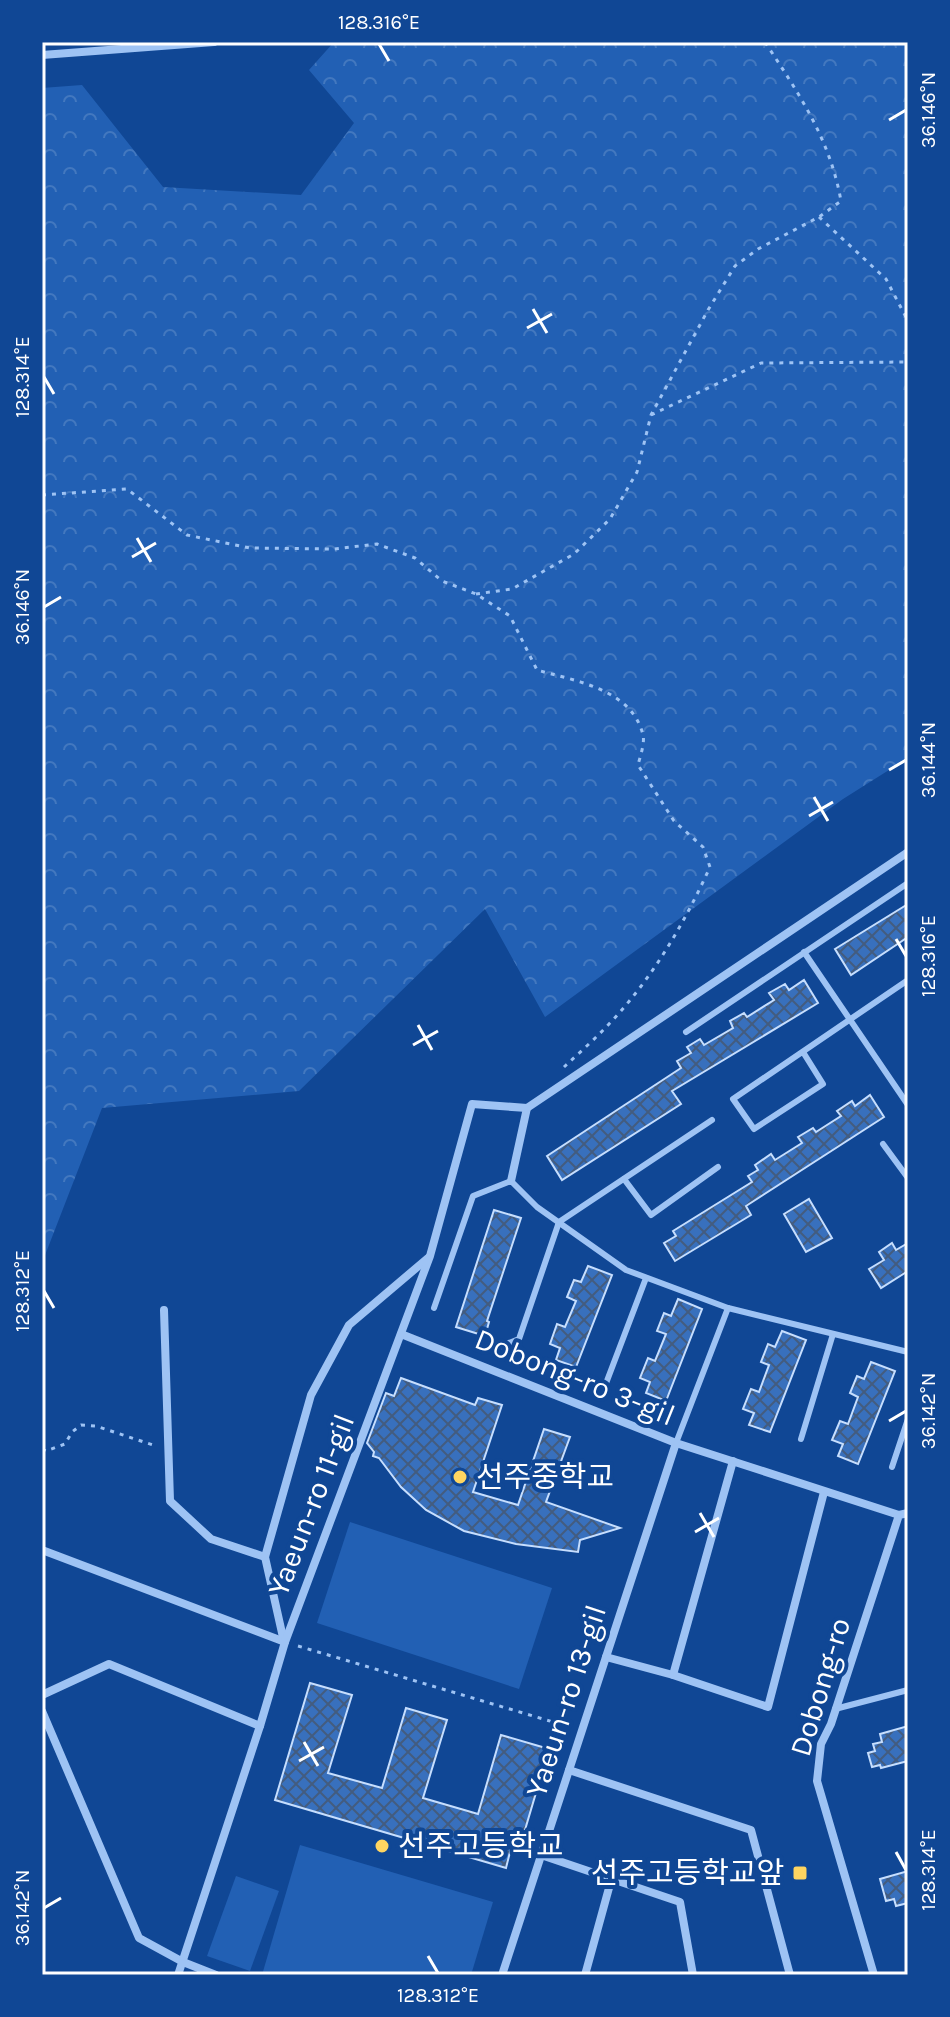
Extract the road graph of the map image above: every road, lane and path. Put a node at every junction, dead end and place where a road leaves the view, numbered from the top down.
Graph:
1 (89, 42) edge
2 (214, 42) edge
3 (765, 42) edge
4 (102, 46) edge
5 (42, 55) edge
6 (819, 217) junction
7 (908, 321) edge
8 (908, 362) edge
9 (651, 415) junction
10 (42, 495) edge
11 (476, 594) junction
12 (908, 852) edge
13 (908, 883) edge
14 (804, 952) junction
15 (908, 980) edge
16 (850, 1020) junction
17 (686, 1032) dead end
18 (803, 1052) junction
19 (553, 1090) junction
20 (908, 1105) edge
21 (527, 1108) junction
22 (712, 1120) dead end
23 (883, 1144) dead end
24 (718, 1167) dead end
25 (908, 1178) edge
26 (624, 1179) junction
27 (511, 1181) junction
28 (559, 1222) junction
29 (430, 1256) junction
30 (646, 1278) junction
31 (434, 1308) dead end
32 (728, 1308) junction
33 (164, 1310) dead end
34 (401, 1334) junction
35 (833, 1334) junction
36 (499, 1347) dead end
37 (908, 1352) edge
38 (605, 1386) dead end
39 (908, 1419) edge
40 (801, 1439) dead end
41 (676, 1443) junction
42 (42, 1449) edge
43 (169, 1450) junction
44 (733, 1461) junction
45 (892, 1467) dead end
46 (824, 1492) junction
47 (904, 1514) edge
48 (42, 1550) edge
49 (265, 1557) junction
50 (285, 1642) junction
51 (606, 1657) junction
52 (673, 1675) junction
53 (908, 1690) edge
54 (42, 1695) edge
55 (835, 1709) junction
56 (42, 1711) edge
57 (260, 1726) junction
58 (582, 1731) junction
59 (569, 1770) junction
60 (541, 1855) junction
61 (612, 1877) junction
62 (183, 1962) junction
63 (178, 1975) edge
64 (216, 1975) edge
65 (502, 1975) edge
66 (585, 1975) edge
67 (693, 1975) edge
68 (790, 1975) edge
69 (874, 1975) edge

1 - 4 street
2 - 4 street
3 - 6 path
4 - 5 street
6 - 7 path
6 - 9 path
8 - 9 path
9 - 11 path
10 - 11 path
11 - 19 path
12 - 19 street
13 - 14 lane
14 - 16 lane
14 - 17 lane
15 - 16 lane
16 - 18 lane
16 - 20 lane
18 - 18 lane
19 - 21 street
21 - 27 street
21 - 29 street, Yaeun-ro 11-gil
22 - 26 lane
23 - 25 lane
24 - 26 lane
26 - 28 lane
27 - 28 lane
27 - 31 lane
28 - 30 lane
28 - 36 lane
29 - 34 street, Yaeun-ro 11-gil
29 - 49 street
30 - 32 lane
30 - 38 lane
32 - 35 lane
32 - 41 lane
33 - 43 street
34 - 41 street, Dobong-ro 3-gil
34 - 50 street, Yaeun-ro 11-gil
35 - 37 lane
35 - 40 lane
39 - 45 lane
41 - 44 street, Dobong-ro 3-gil
41 - 51 street, Yaeun-ro 13-gil
42 - 43 path
43 - 49 street
44 - 46 street, Dobong-ro 3-gil
44 - 52 street
46 - 47 street, Dobong-ro 3-gil
46 - 52 street
47 - 55 street, Dobong-ro
48 - 50 street
49 - 50 street
50 - 57 street, Yaeun-ro 11-gil
50 - 58 path
51 - 52 street
51 - 58 street, Yaeun-ro 13-gil
53 - 55 lane
54 - 57 street
55 - 69 street, Dobong-ro
56 - 62 street
57 - 62 street, Yaeun-ro 11-gil
58 - 59 street, Yaeun-ro 13-gil
59 - 60 street, Yaeun-ro 13-gil
59 - 68 street
60 - 61 street
60 - 65 street, Yaeun-ro 13-gil
61 - 66 street
61 - 67 street
62 - 63 street, Yaeun-ro 11-gil
62 - 64 street

